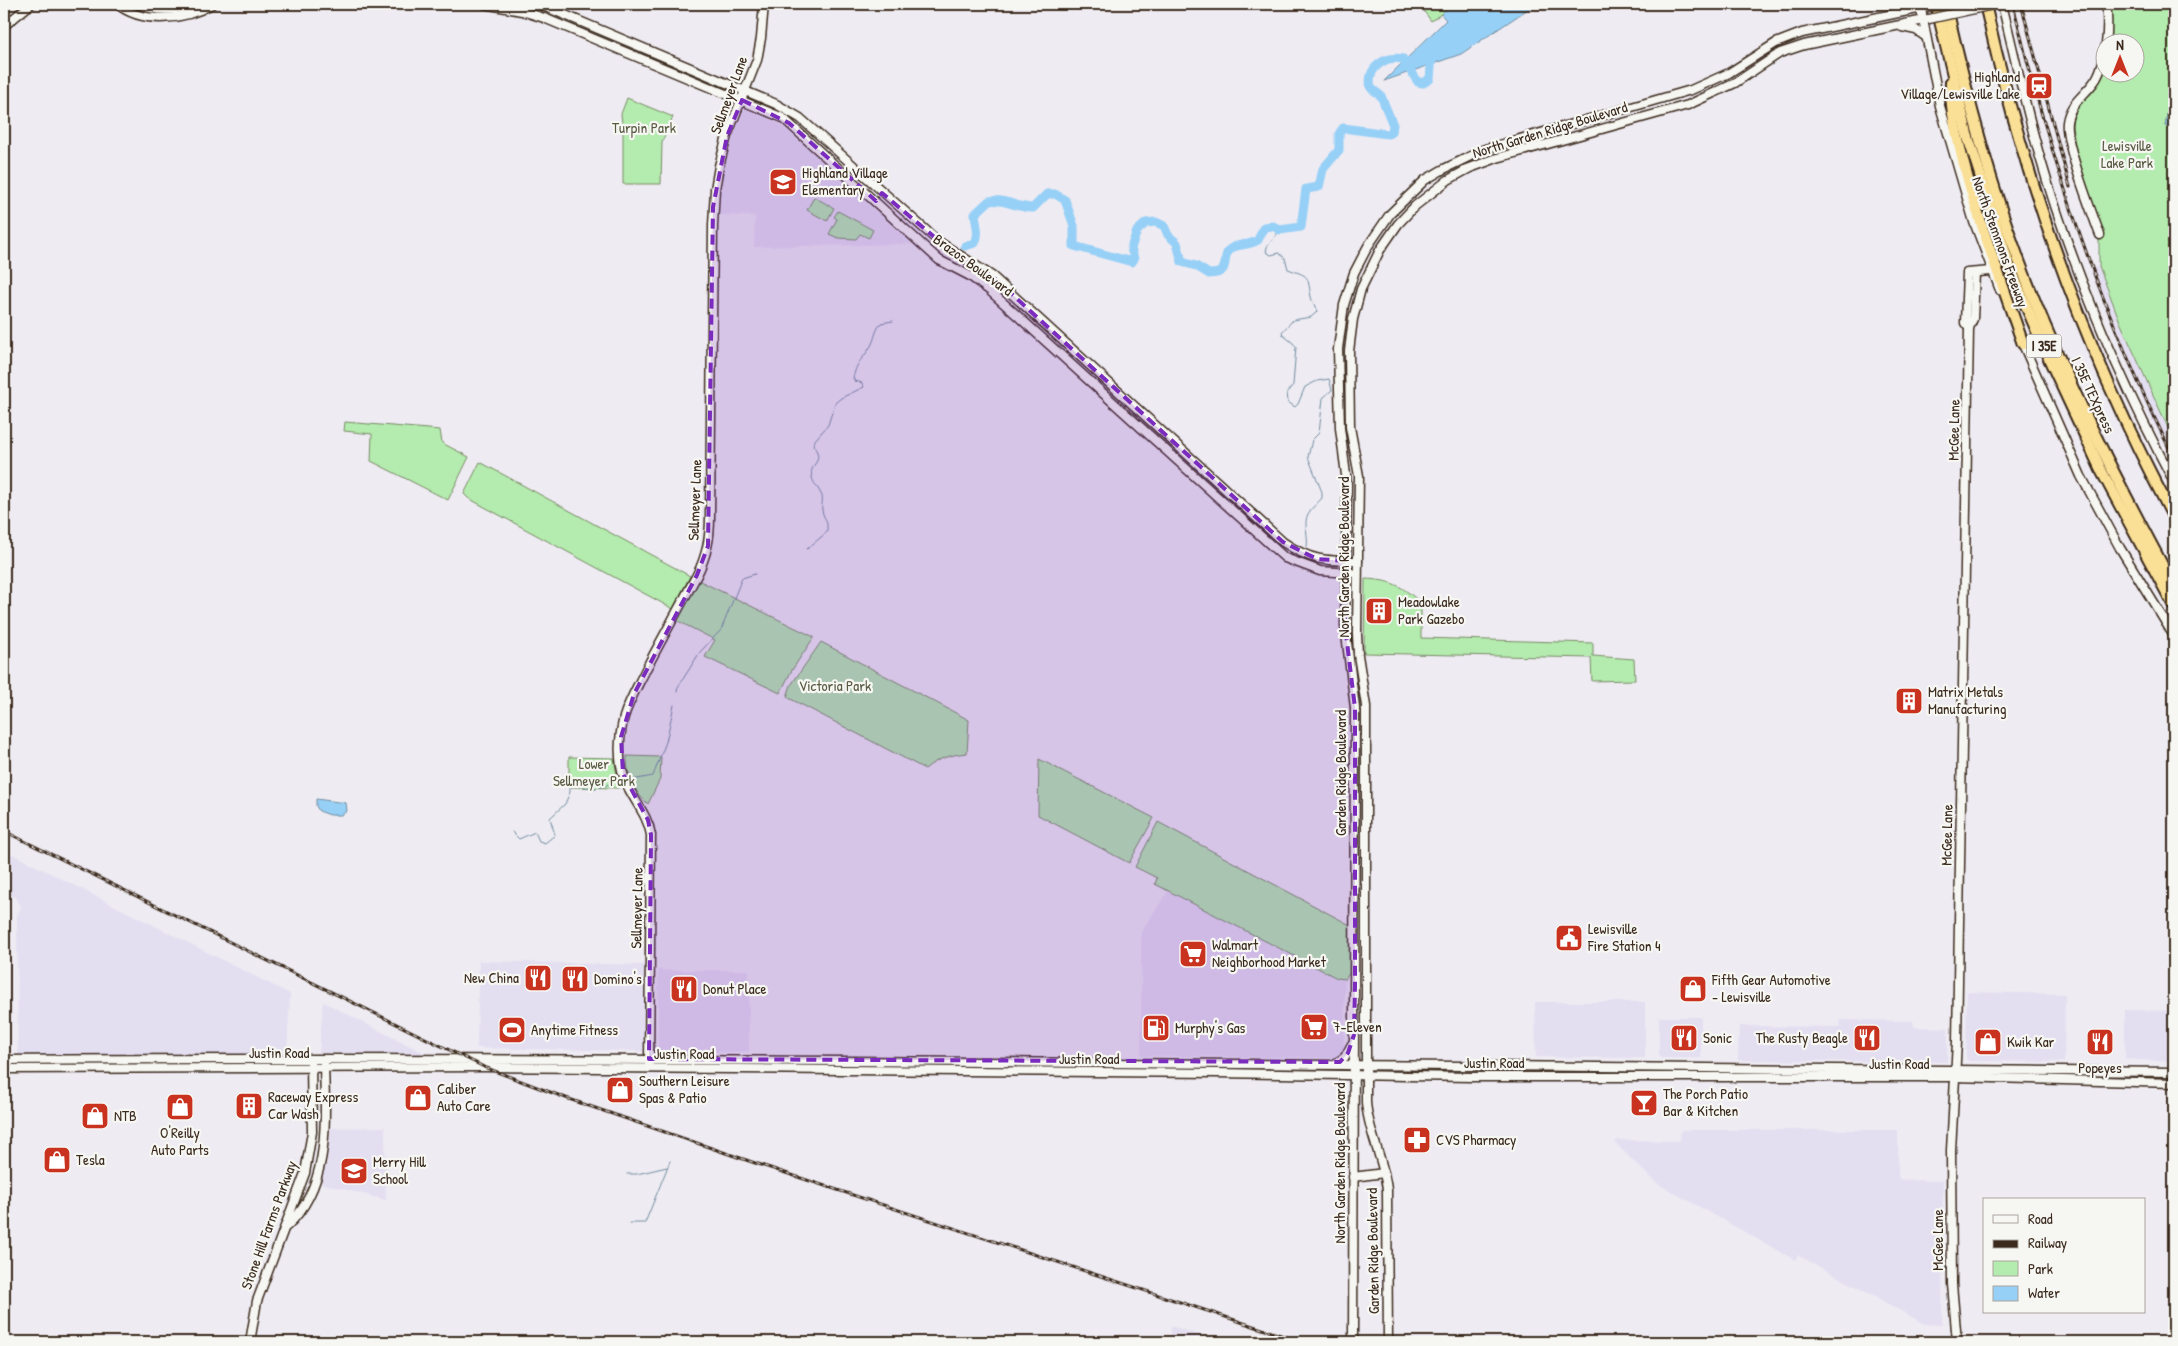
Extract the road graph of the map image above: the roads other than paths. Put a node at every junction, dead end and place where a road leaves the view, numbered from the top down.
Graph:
1 (31, 4) edge
2 (117, 4) edge
3 (137, 4) edge
4 (193, 4) edge
5 (212, 4) edge
6 (484, 4) edge
7 (539, 4) edge
8 (764, 4) edge
9 (1910, 4) edge
10 (1945, 4) edge
11 (1995, 4) edge
12 (2106, 4) edge
13 (1926, 6) edge
14 (1896, 14) junction
15 (1926, 19) junction
16 (4, 26) edge
17 (1895, 26) junction
18 (1926, 36) junction
19 (1952, 71) junction
20 (746, 91) junction
21 (742, 100) junction
22 (882, 193) junction
23 (876, 200) junction
24 (2100, 235) dead end
25 (1991, 271) junction
26 (2023, 344) junction
27 (1145, 415) junction
28 (1136, 425) junction
29 (2174, 482) edge
30 (2174, 518) edge
31 (2156, 554) junction
32 (1346, 561) junction
33 (1358, 561) junction
34 (1346, 573) junction
35 (1358, 573) junction
36 (2174, 578) edge
37 (2174, 587) edge
38 (2174, 606) edge
39 (2174, 636) edge
40 (1366, 956) junction
41 (1355, 959) junction
42 (1355, 985) joint
43 (1354, 1035) junction
44 (311, 1058) junction
45 (324, 1058) junction
46 (649, 1059) junction
47 (4, 1060) edge
48 (739, 1060) junction
49 (210, 1063) junction
50 (1179, 1063) junction
51 (1335, 1064) junction
52 (1354, 1064) junction
53 (1365, 1064) junction
54 (311, 1066) junction
55 (324, 1066) junction
56 (1472, 1066) junction
57 (1564, 1066) junction
58 (1813, 1067) junction
59 (649, 1068) junction
60 (704, 1068) junction
61 (1955, 1068) junction
62 (4, 1069) edge
63 (2174, 1072) edge
64 (1179, 1073) junction
65 (1365, 1074) junction
66 (1354, 1075) junction
67 (1473, 1077) junction
68 (1565, 1077) junction
69 (1954, 1077) junction
70 (1813, 1078) junction
71 (2174, 1083) edge
72 (312, 1132) junction
73 (325, 1132) junction
74 (1384, 1173) junction
75 (1353, 1178) junction
76 (286, 1227) junction
77 (250, 1342) edge
78 (1353, 1342) edge
79 (1388, 1342) edge
80 (1957, 1342) edge

1 - 16 main road
2 - 5 main road
3 - 4 main road
6 - 21 main road, Brazos Boulevard
7 - 20 main road, Brazos Boulevard
8 - 20 main road, Sellmeyer Lane
9 - 14 main road
10 - 13 main road, North Garden Ridge Boulevard, bridge
10 - 31 highway, I 35E TEXpress
11 - 15 main road, North Garden Ridge Boulevard, bridge
11 - 29 main road
11 - 30 highway
12 - 24 main road
13 - 14 main road, North Garden Ridge Boulevard
13 - 15 main road, North Stemmons Freeway
13 - 19 highway, North Stemmons Freeway / I 35E
14 - 32 main road, North Garden Ridge Boulevard
15 - 17 main road, North Garden Ridge Boulevard
15 - 18 main road, North Stemmons Freeway
17 - 18 main road
17 - 33 main road, North Garden Ridge Boulevard
18 - 25 main road, North Stemmons Freeway
19 - 26 highway
19 - 38 highway, North Stemmons Freeway / I 35E
20 - 21 main road, Sellmeyer Lane
20 - 22 main road, Brazos Boulevard
21 - 23 main road, Brazos Boulevard
21 - 46 main road, Sellmeyer Lane
22 - 23 main road
22 - 27 main road, Brazos Boulevard
23 - 28 main road, Brazos Boulevard
25 - 26 main road, North Stemmons Freeway
25 - 61 main road, McGee Lane
26 - 39 main road, North Stemmons Freeway
27 - 28 main road
27 - 32 main road, Brazos Boulevard
28 - 34 main road, Brazos Boulevard
31 - 36 highway
31 - 37 highway, I 35E TEXpress
32 - 33 main road, Brazos Boulevard
32 - 34 main road, Garden Ridge Boulevard
33 - 35 main road, North Garden Ridge Boulevard
34 - 35 main road, Brazos Boulevard
34 - 41 main road, Garden Ridge Boulevard
35 - 40 main road, North Garden Ridge Boulevard
40 - 41 main road
40 - 53 main road, Garden Ridge Boulevard
41 - 42 main road, Garden Ridge Boulevard
42 - 43 main road, North Garden Ridge Boulevard
43 - 51 main road
43 - 52 main road, North Garden Ridge Boulevard
44 - 45 main road, Justin Road
44 - 49 main road, Justin Road
44 - 54 main road, Stone Hill Farms Parkway
45 - 46 main road, Justin Road
45 - 55 main road
46 - 48 main road, Justin Road
46 - 59 main road, Sellmeyer Lane
47 - 49 main road, Justin Road
48 - 50 main road, Justin Road
48 - 60 main road
49 - 54 main road, Justin Road
49 - 62 main road, Justin Road
50 - 51 main road, Justin Road
50 - 64 main road
51 - 52 main road, Justin Road
52 - 53 main road, Justin Road
52 - 66 main road, North Garden Ridge Boulevard
53 - 56 main road, Justin Road
53 - 65 main road, Garden Ridge Boulevard
54 - 55 main road, Justin Road
54 - 72 main road, Stone Hill Farms Parkway
55 - 59 main road, Justin Road
55 - 73 main road
56 - 57 main road, Justin Road
56 - 67 main road
57 - 58 main road, Justin Road
57 - 68 main road
58 - 61 main road, Justin Road
58 - 70 main road
59 - 60 main road, Justin Road
60 - 64 main road, Justin Road
61 - 63 main road, Justin Road
61 - 69 main road, McGee Lane
64 - 66 main road, Justin Road
65 - 66 main road, Justin Road
65 - 67 main road, Justin Road
65 - 74 main road, Garden Ridge Boulevard
66 - 75 main road, North Garden Ridge Boulevard
67 - 68 main road, Justin Road
68 - 70 main road, Justin Road
69 - 70 main road, Justin Road
69 - 71 main road, Justin Road
69 - 80 main road, McGee Lane
72 - 73 main road
72 - 76 main road, Stone Hill Farms Parkway
73 - 76 main road
74 - 75 main road
74 - 79 main road, Garden Ridge Boulevard
75 - 78 main road, North Garden Ridge Boulevard
76 - 77 main road, Stone Hill Farms Parkway

